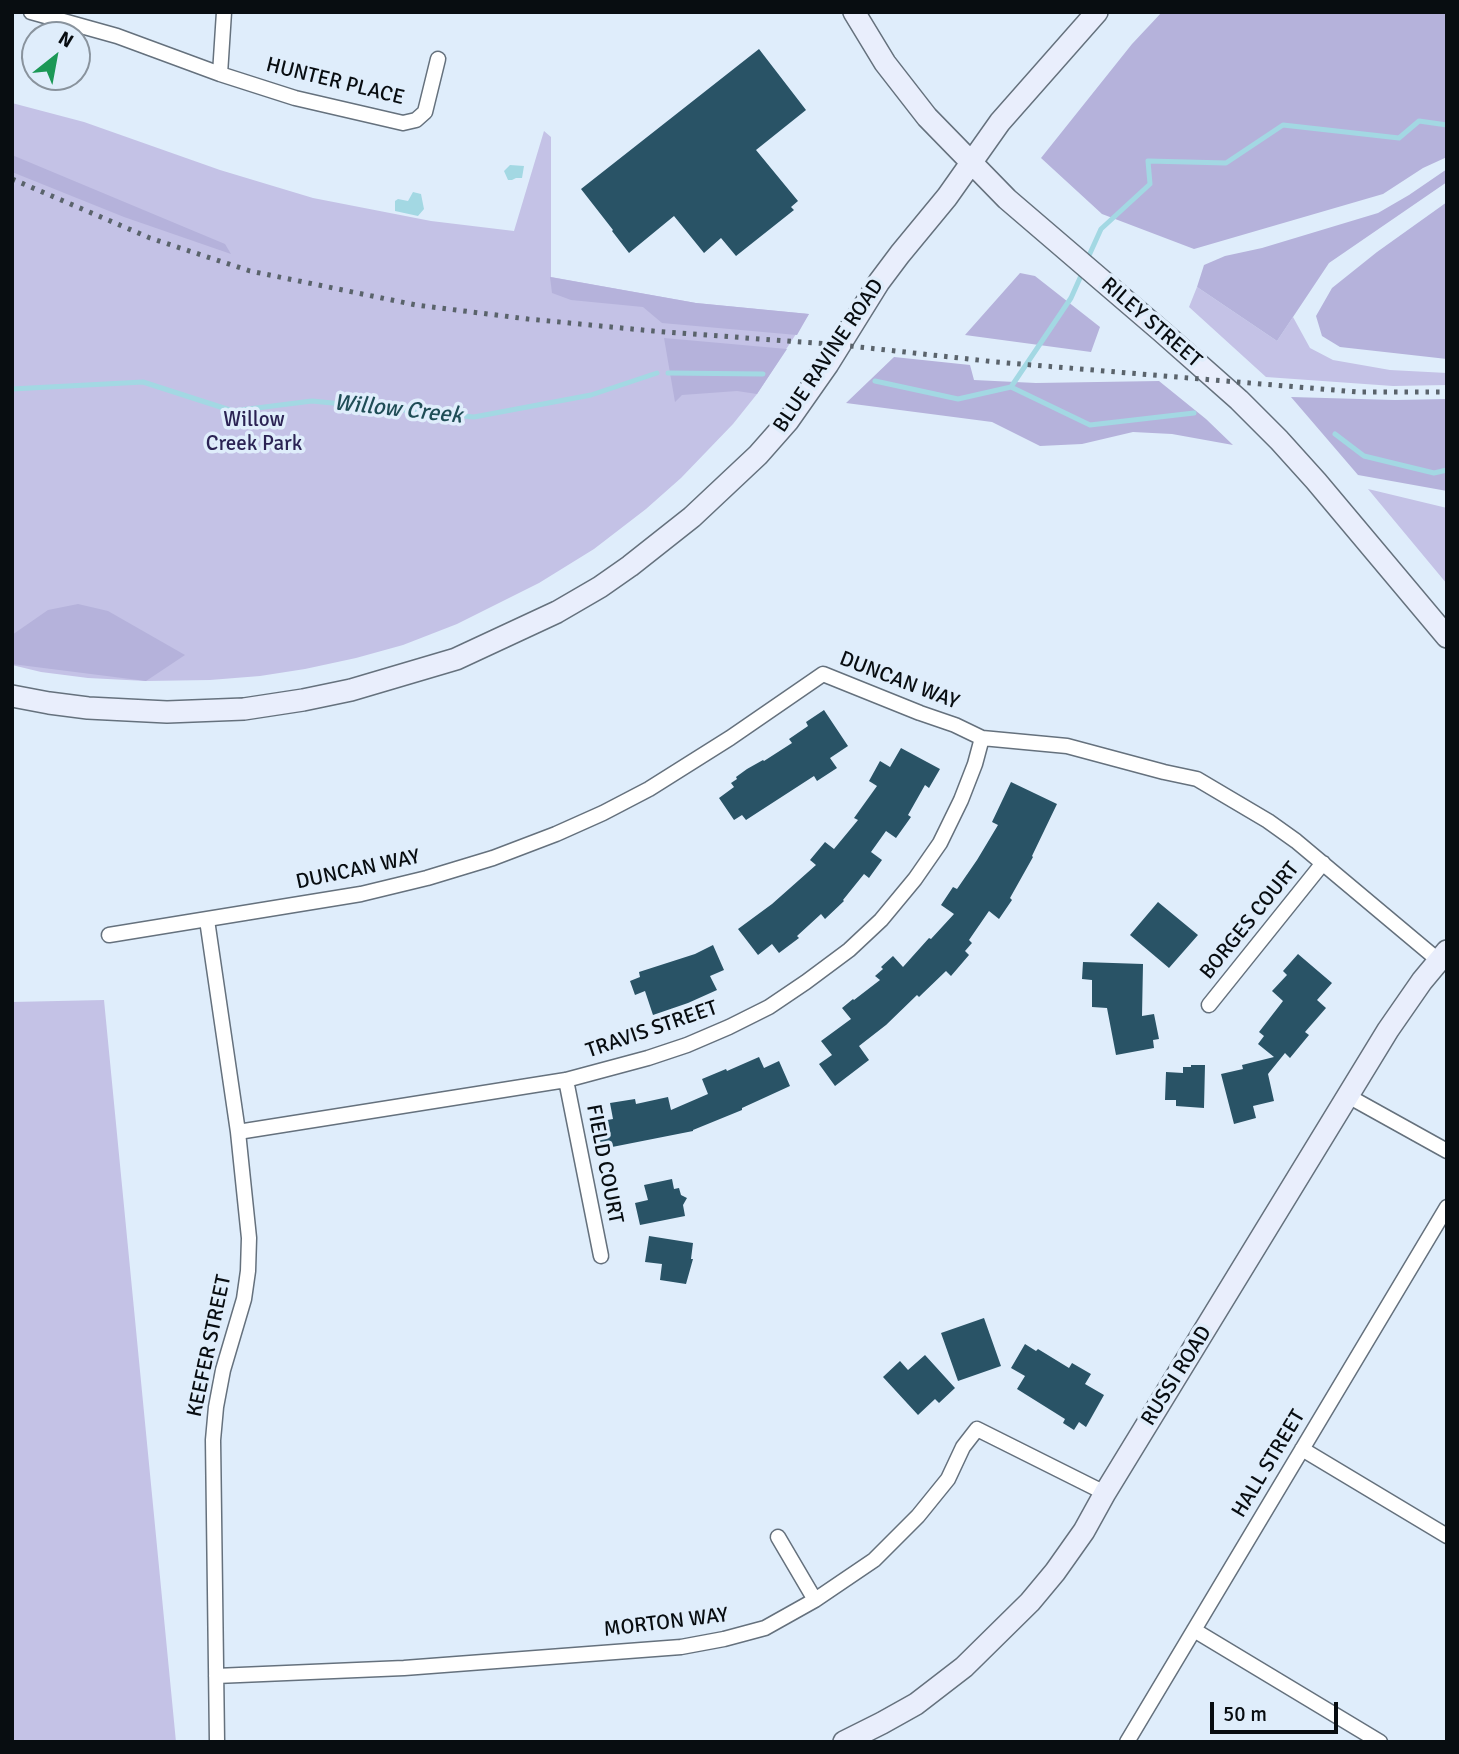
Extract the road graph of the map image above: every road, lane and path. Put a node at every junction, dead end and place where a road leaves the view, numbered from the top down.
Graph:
1 (31, 12) edge
2 (224, 12) edge
3 (854, 12) edge
4 (1097, 12) edge
5 (438, 60) dead end
6 (220, 74) junction
7 (972, 163) junction
8 (1447, 637) edge
9 (12, 696) edge
10 (982, 737) junction
11 (1323, 863) junction
12 (207, 920) junction
13 (110, 935) dead end
14 (1442, 956) edge
15 (1209, 1005) dead end
16 (566, 1080) junction
17 (1348, 1096) junction
18 (238, 1132) junction
19 (1447, 1151) edge
20 (1447, 1207) edge
21 (601, 1256) dead end
22 (1302, 1449) junction
23 (1105, 1493) junction
24 (1447, 1536) edge
25 (778, 1538) dead end
26 (815, 1600) junction
27 (1194, 1630) junction
28 (216, 1676) junction
29 (218, 1742) edge
30 (844, 1742) edge
31 (1127, 1742) edge
32 (1380, 1742) edge

1 - 6 street, HUNTER PLACE
2 - 6 street
3 - 7 main road, RILEY STREET
4 - 7 main road, BLUE RAVINE ROAD
5 - 6 street, HUNTER PLACE
7 - 8 main road, RILEY STREET
7 - 9 main road, BLUE RAVINE ROAD
10 - 11 street, DUNCAN WAY
10 - 12 street, DUNCAN WAY
10 - 16 street, TRAVIS STREET
11 - 14 street, DUNCAN WAY
11 - 15 street, BORGES COURT
12 - 13 street
12 - 18 street, KEEFER STREET
14 - 17 main road, RUSSI ROAD
16 - 18 street, TRAVIS STREET
16 - 21 street, FIELD COURT
17 - 19 street
17 - 23 main road, RUSSI ROAD
18 - 28 street, KEEFER STREET
20 - 22 street, HALL STREET
22 - 24 street
22 - 27 street, HALL STREET
23 - 26 street, MORTON WAY
23 - 30 main road, RUSSI ROAD
25 - 26 street
26 - 28 street, MORTON WAY
27 - 31 street, HALL STREET
27 - 32 street
28 - 29 street, KEEFER STREET

